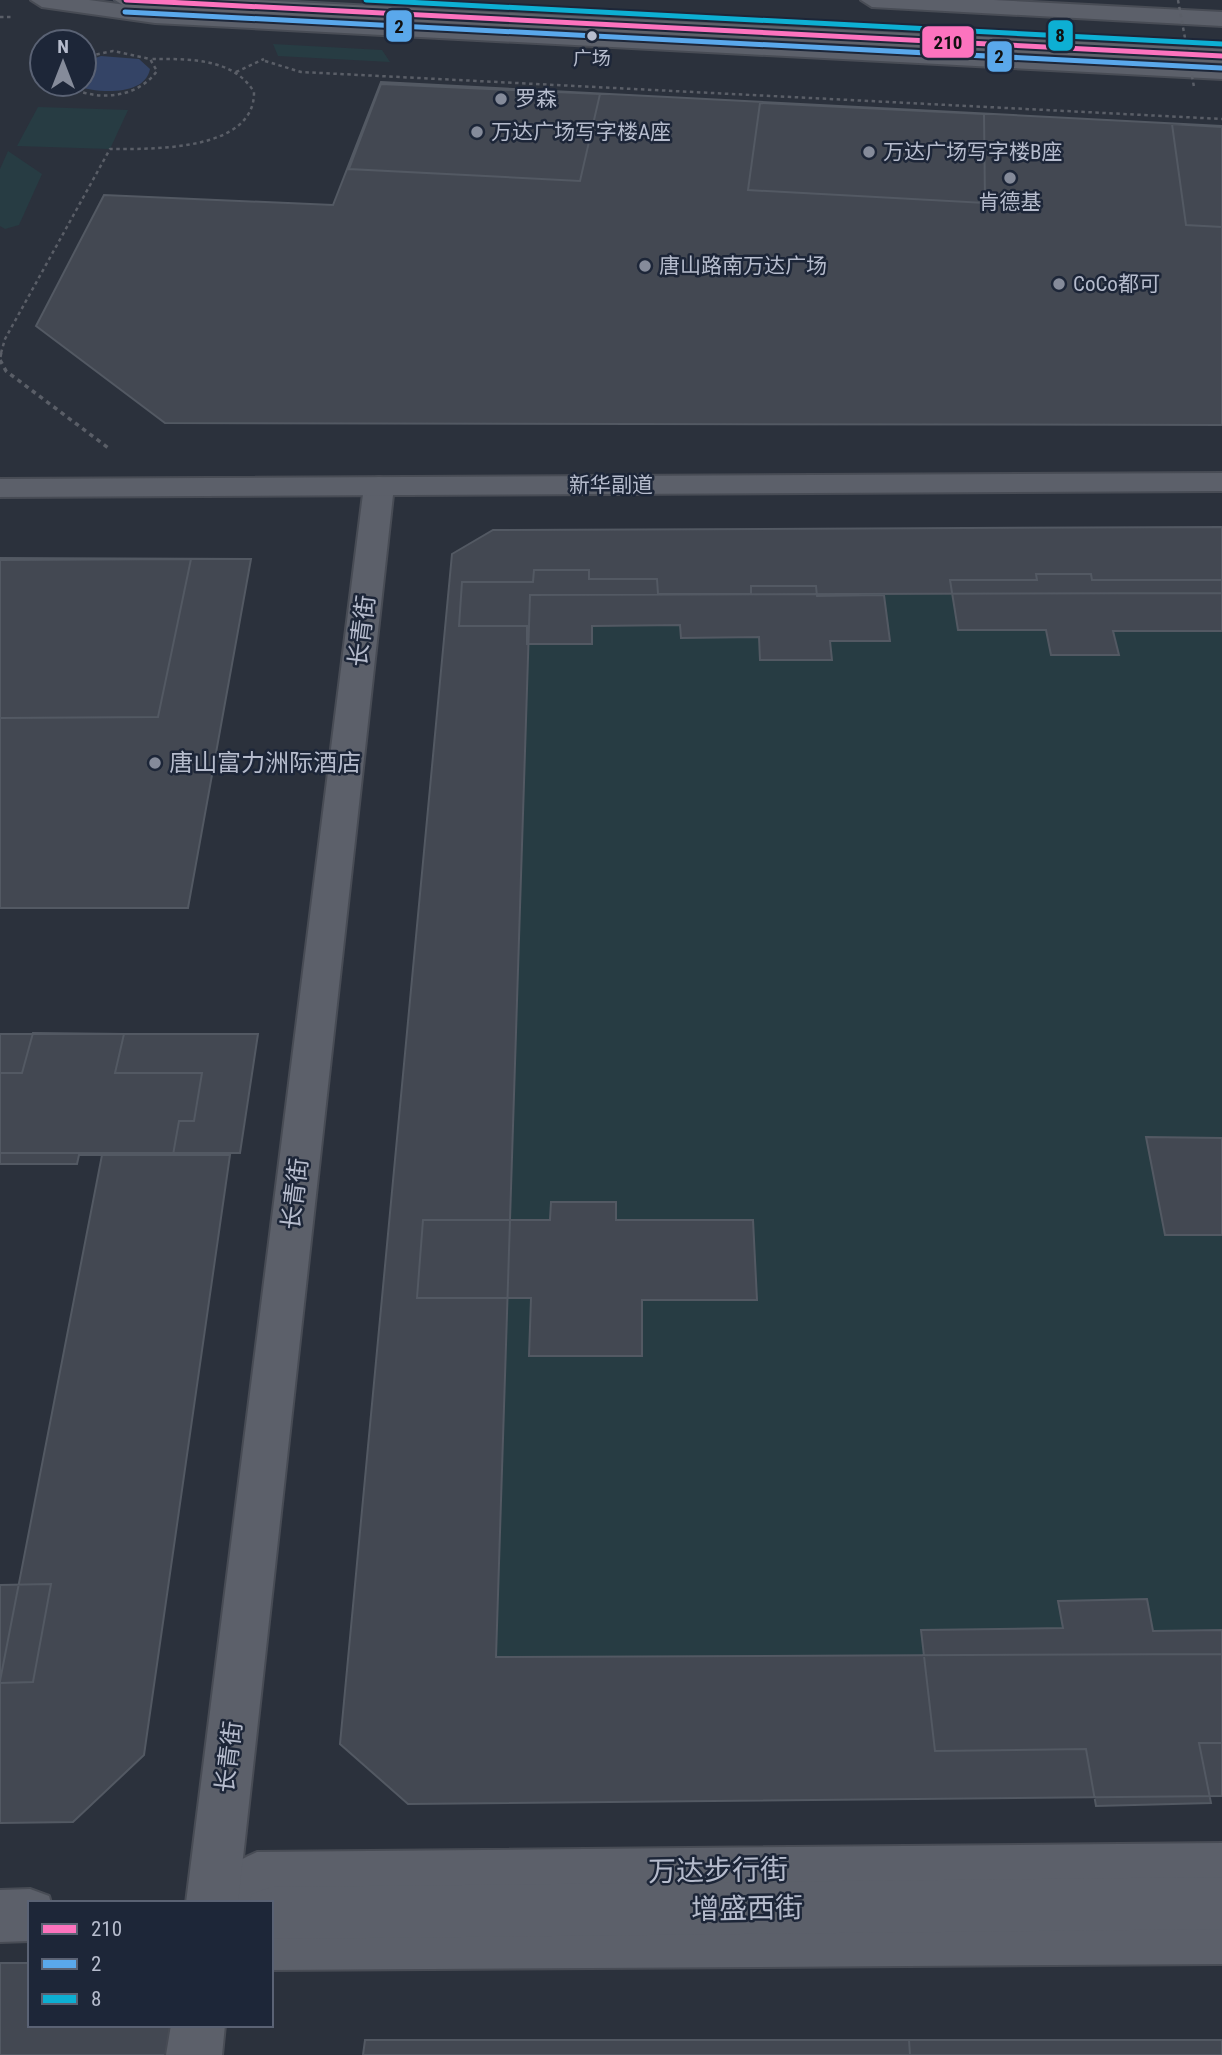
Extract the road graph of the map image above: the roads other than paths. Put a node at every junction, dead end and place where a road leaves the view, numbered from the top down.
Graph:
1 (42, 0) edge
2 (126, 0) edge
3 (525, 0) edge
4 (867, 6) edge
5 (1222, 19) edge
6 (1222, 38) edge
7 (1222, 56) edge
8 (1222, 72) edge
9 (1222, 482) edge
10 (379, 486) junction
11 (0, 488) edge
12 (1222, 1865) edge
13 (212, 1901) edge
14 (226, 1901) edge
15 (1222, 1903) edge
16 (273, 1913) edge
17 (0, 1916) edge
18 (28, 1916) edge
19 (1222, 1941) edge
20 (273, 1947) edge
21 (198, 2027) edge
22 (194, 2055) edge

1 - 8 street
2 - 7 main road
3 - 4 main road
4 - 5 street
4 - 6 main road
9 - 10 street, 新华副道
10 - 11 street, 新华副道
10 - 13 street, 长青街
12 - 14 street, 万达步行街
15 - 16 street, 增盛西街
17 - 18 street
19 - 20 street
21 - 22 street

